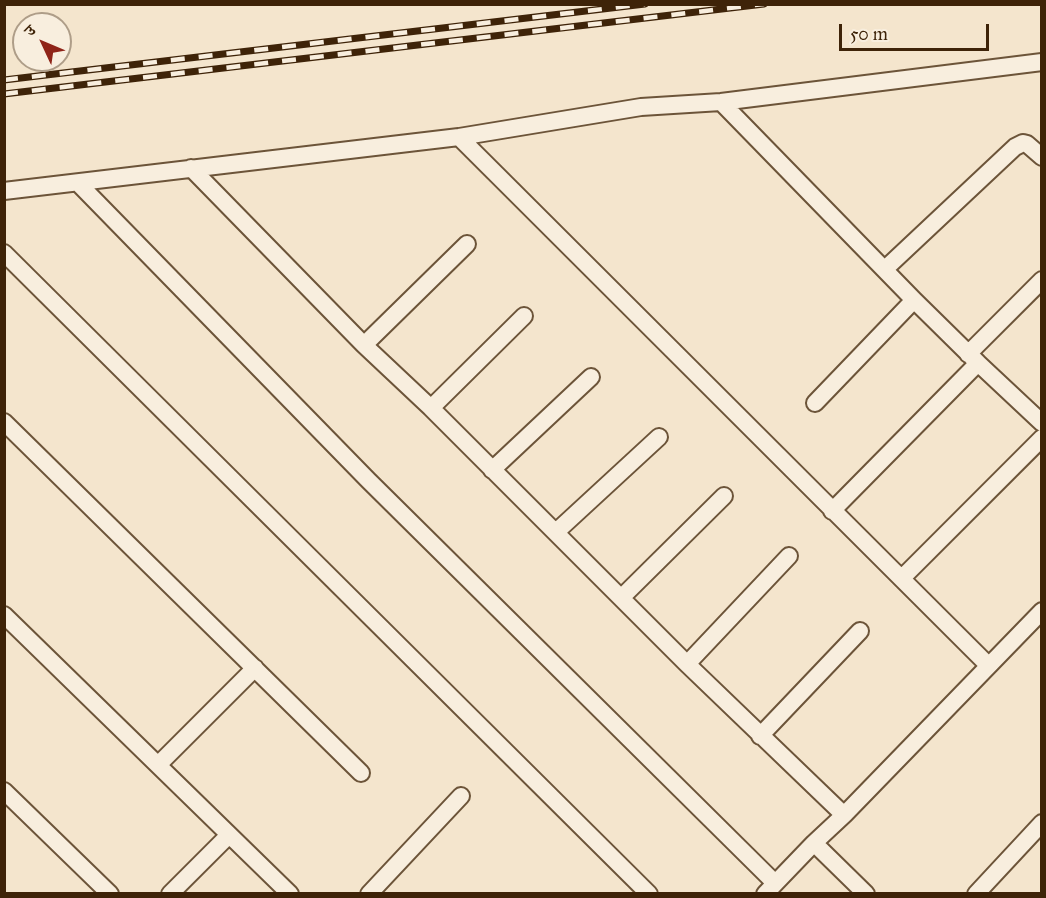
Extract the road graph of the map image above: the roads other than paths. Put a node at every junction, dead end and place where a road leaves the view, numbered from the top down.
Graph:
1 (1041, 62) edge
2 (721, 102) junction
3 (459, 137) junction
4 (1041, 157) edge
5 (192, 168) junction
6 (79, 183) junction
7 (4, 191) edge
8 (467, 244) dead end
9 (4, 253) edge
10 (885, 269) junction
11 (1041, 280) edge
12 (915, 300) junction
13 (524, 316) dead end
14 (364, 345) junction
15 (973, 358) junction
16 (591, 376) dead end
17 (815, 403) dead end
18 (431, 408) junction
19 (4, 422) edge
20 (1041, 423) edge
21 (659, 437) dead end
22 (1041, 438) edge
23 (492, 470) junction
24 (724, 496) dead end
25 (832, 511) junction
26 (556, 532) junction
27 (789, 556) dead end
28 (902, 578) junction
29 (621, 598) junction
30 (1041, 611) edge
31 (7, 621) edge
32 (860, 631) dead end
33 (687, 664) junction
34 (988, 665) junction
35 (255, 668) junction
36 (760, 736) junction
37 (158, 765) junction
38 (360, 773) dead end
39 (4, 791) edge
40 (461, 796) dead end
41 (844, 815) junction
42 (1041, 823) edge
43 (229, 835) junction
44 (814, 843) junction
45 (770, 888) edge
46 (110, 894) edge
47 (170, 894) edge
48 (290, 894) edge
49 (369, 894) edge
50 (650, 894) edge
51 (866, 894) edge
52 (976, 894) edge

1 - 2 street
2 - 3 street
2 - 10 street
3 - 5 street
3 - 25 street
4 - 10 street
5 - 6 street
5 - 14 street
6 - 7 street
6 - 45 street
8 - 14 street
9 - 50 street
10 - 12 street
11 - 15 street
12 - 15 street
12 - 17 street
13 - 18 street
14 - 18 street
15 - 20 street
15 - 25 street
16 - 23 street
18 - 23 street
19 - 35 street
21 - 26 street
22 - 28 street
23 - 26 street
24 - 29 street
25 - 28 street
26 - 29 street
27 - 33 street
28 - 34 street
29 - 33 street
30 - 34 street
31 - 37 street
32 - 36 street
33 - 36 street
34 - 41 street
35 - 37 street
35 - 38 street
36 - 41 street
37 - 43 street
39 - 46 street
40 - 49 street
41 - 44 street
42 - 52 street
43 - 47 street
43 - 48 street
44 - 45 street
44 - 51 street

